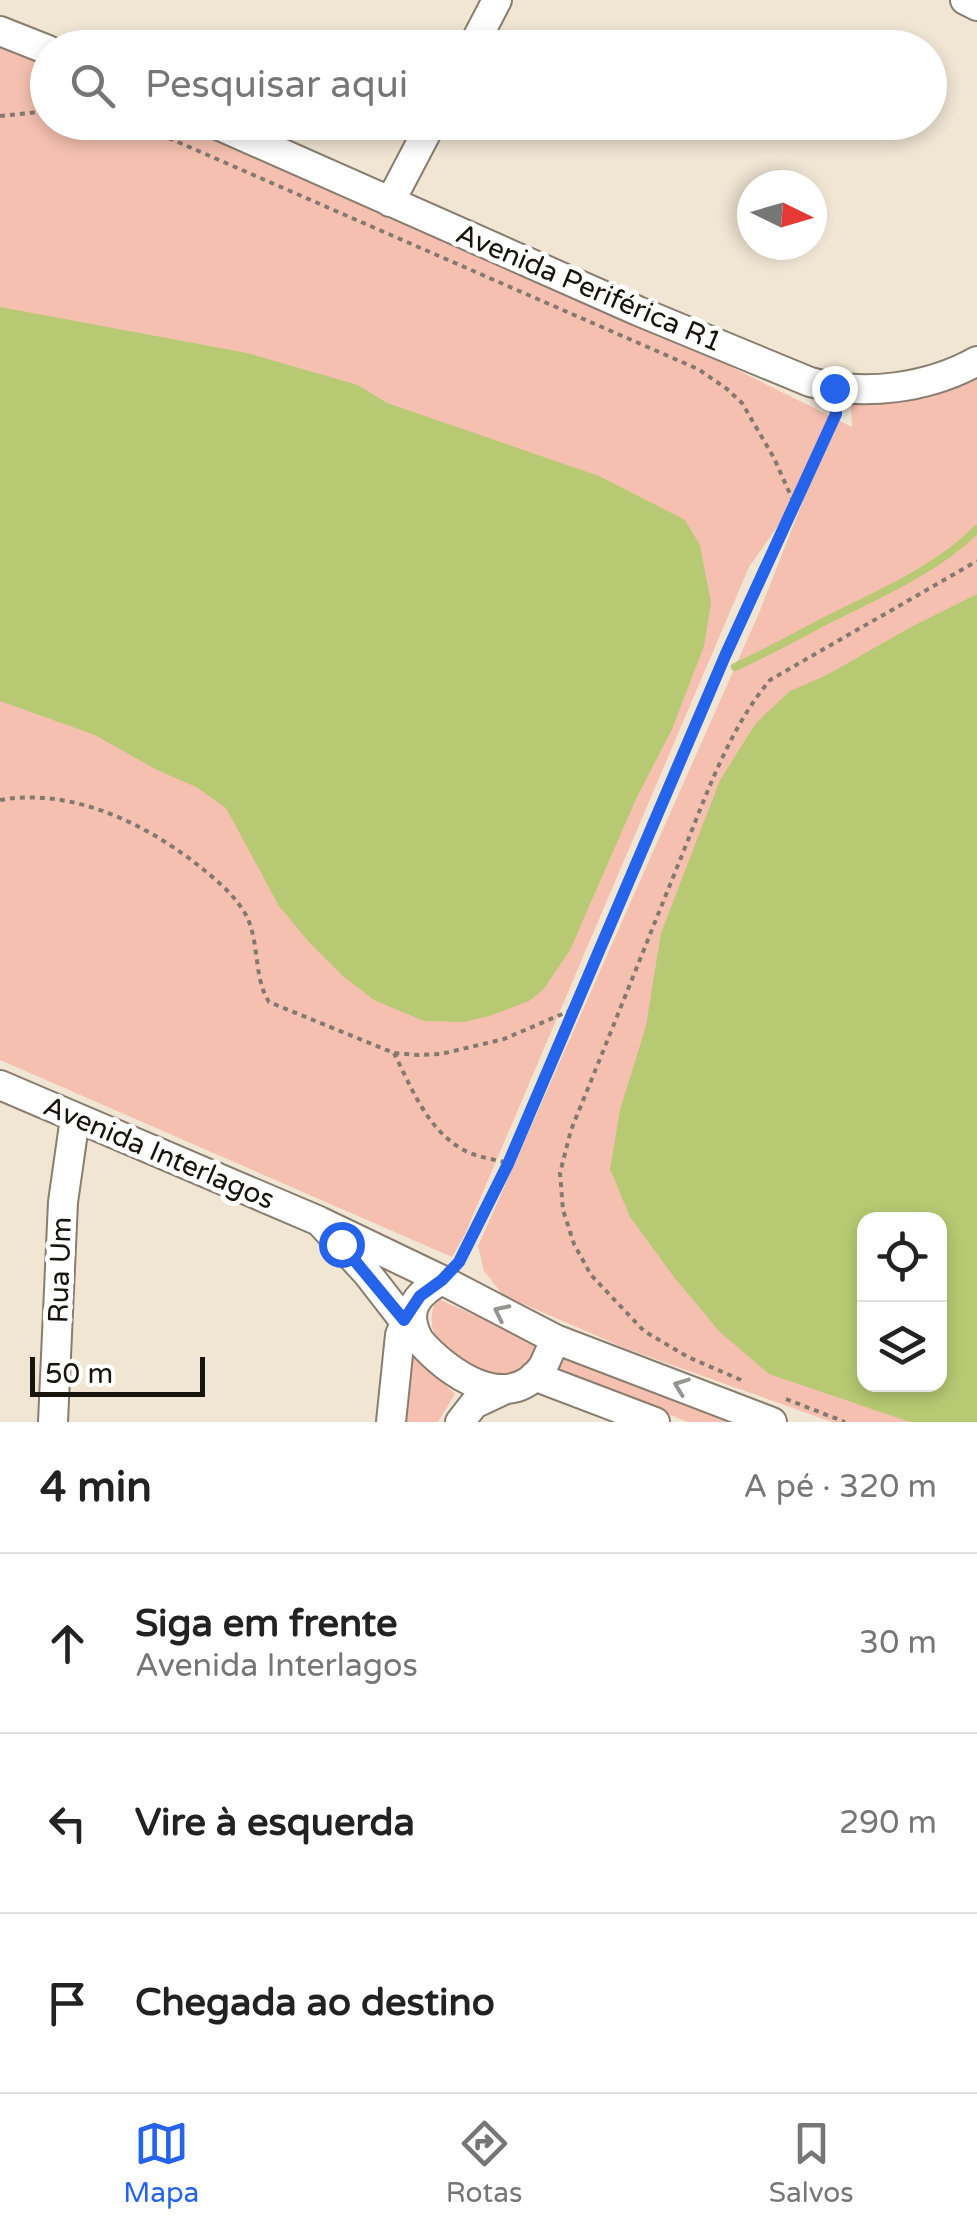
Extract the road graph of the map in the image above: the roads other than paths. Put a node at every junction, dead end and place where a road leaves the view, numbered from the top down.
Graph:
1 (496, 0) edge
2 (966, 0) edge
3 (977, 6) edge
4 (481, 30) edge
5 (0, 31) edge
6 (30, 43) edge
7 (252, 140) edge
8 (423, 140) edge
9 (390, 202) junction
10 (977, 361) edge
11 (0, 1085) edge
12 (75, 1118) junction
13 (319, 1221) junction
14 (442, 1280) junction
15 (380, 1289) junction
16 (413, 1321) junction
17 (555, 1339) junction
18 (395, 1379) junction
19 (522, 1382) junction
20 (778, 1410) edge
21 (52, 1422) edge
22 (391, 1422) edge
23 (460, 1422) edge
24 (655, 1422) edge

1 - 4 street
2 - 3 street
5 - 6 street
7 - 9 street, Avenida Periférica R1
8 - 9 street
9 - 10 street, Avenida Periférica R1
11 - 12 street, Avenida Interlagos
12 - 13 street, Avenida Interlagos
12 - 21 street, Rua Um
13 - 14 street, Avenida Interlagos
13 - 15 street, Avenida Interlagos
14 - 16 street
17 -> 14 street, Avenida Interlagos
15 - 16 street, Avenida Interlagos
15 - 18 street
16 - 18 street
16 - 19 street, Avenida Interlagos
17 - 19 street
20 -> 17 street
18 - 22 street
19 - 23 street
19 - 24 street

